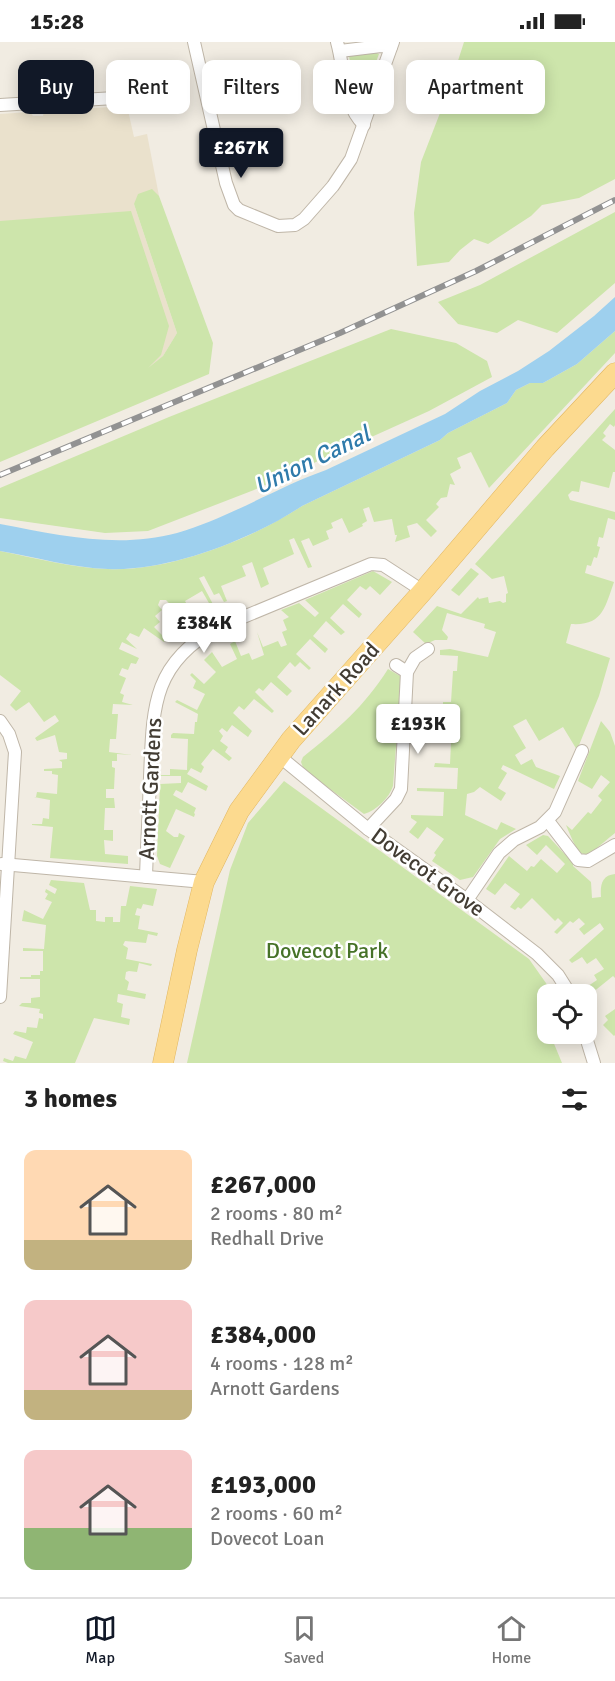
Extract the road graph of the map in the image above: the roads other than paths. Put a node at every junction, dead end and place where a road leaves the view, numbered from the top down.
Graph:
1 (194, 42) edge
2 (392, 45) edge
3 (339, 46) edge
4 (106, 99) edge
5 (0, 105) edge
6 (364, 125) junction
7 (615, 373) edge
8 (423, 591) junction
9 (428, 649) dead end
10 (396, 665) dead end
11 (407, 672) junction
12 (0, 721) edge
13 (582, 751) dead end
14 (279, 756) junction
15 (548, 821) junction
16 (368, 829) junction
17 (615, 845) edge
18 (4, 864) edge
19 (146, 877) junction
20 (204, 882) junction
21 (467, 900) junction
22 (564, 984) edge
23 (0, 997) edge
24 (588, 1044) edge
25 (163, 1063) edge
26 (594, 1063) edge

1 - 6 street
2 - 3 street
2 - 6 street
3 - 6 street
4 - 5 street
7 - 8 main road, Lanark Road
8 - 14 main road, Lanark Road
8 - 19 street, Arnott Gardens
9 - 11 street
10 - 11 street
11 - 16 street
12 - 18 street
13 - 15 street
14 - 16 street, Dovecot Grove
14 - 20 main road, Lanark Road
15 - 17 street
15 - 21 street
16 - 21 street, Dovecot Grove
18 - 19 street
18 - 23 street
19 - 20 street
20 - 25 main road, Lanark Road
21 - 22 street, Dovecot Grove
24 - 26 street

